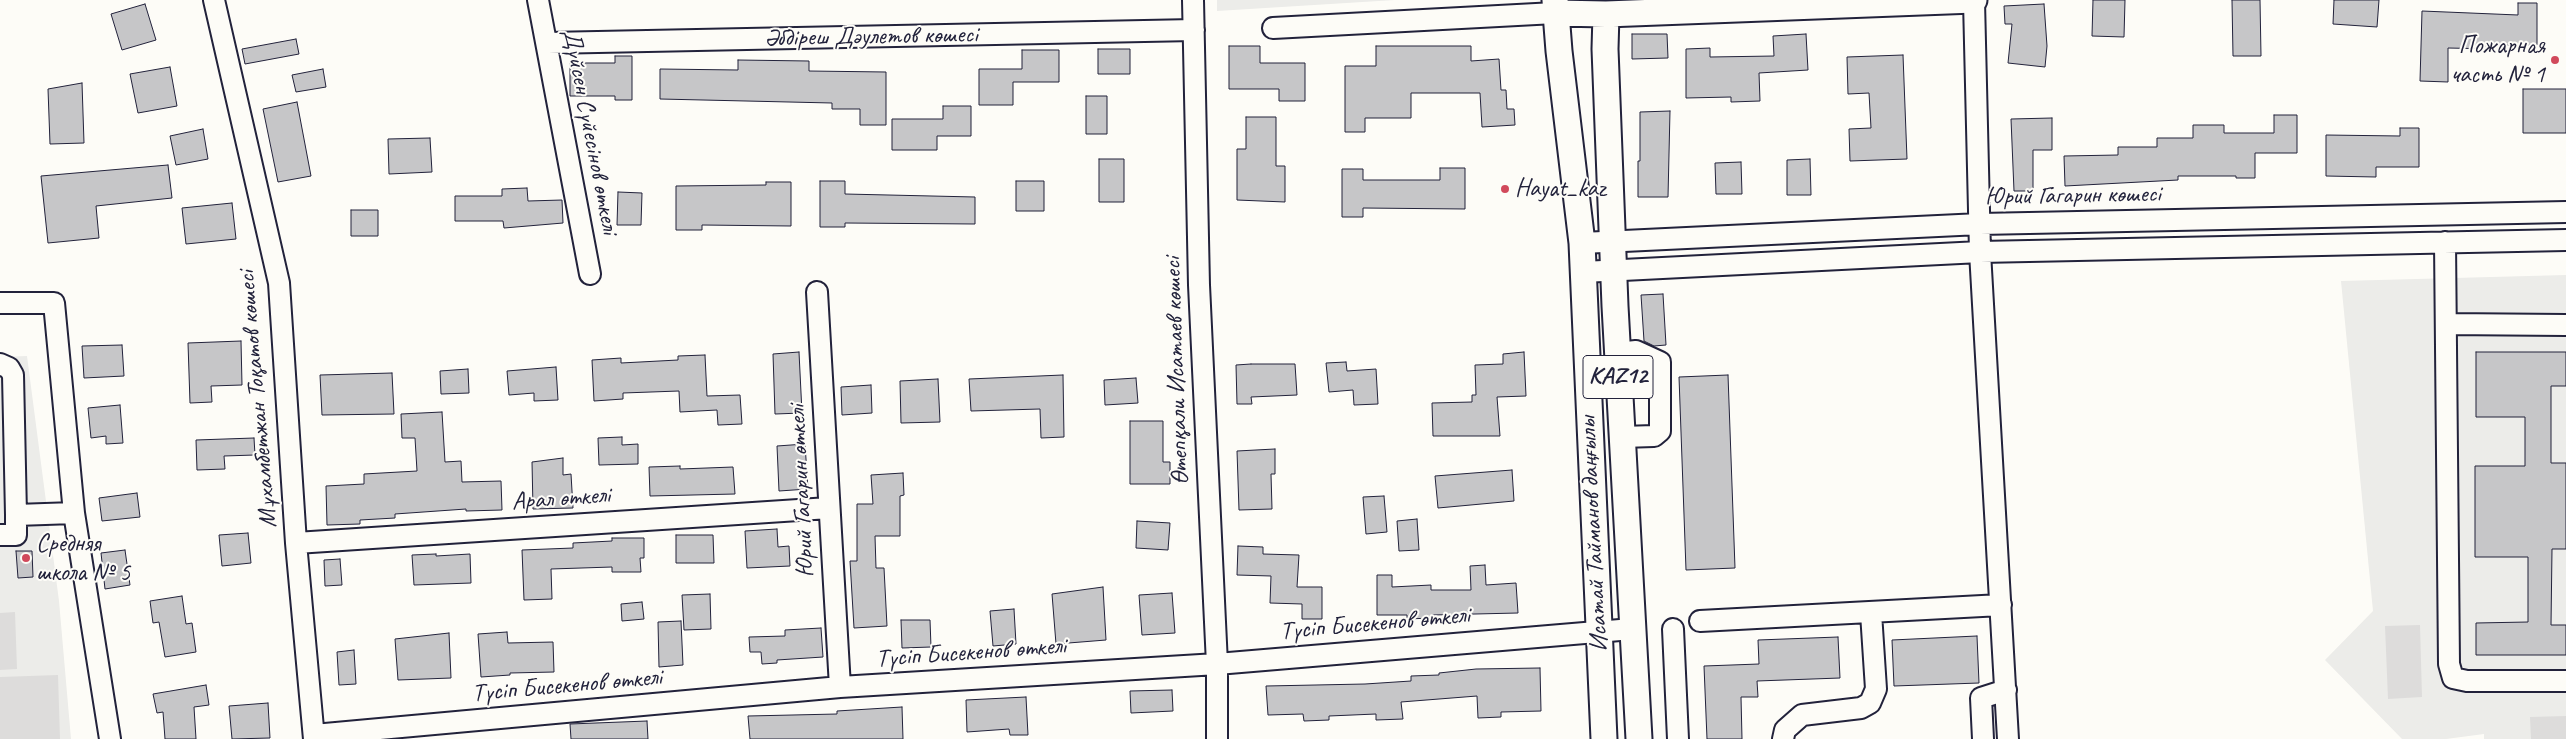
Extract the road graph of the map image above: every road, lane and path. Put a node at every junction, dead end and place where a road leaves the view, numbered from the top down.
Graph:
1 (214, 0) edge
2 (538, 0) edge
3 (1193, 0) edge
4 (1974, 0) edge
5 (1555, 6) edge
6 (1606, 14) junction
7 (1273, 28) dead end
8 (1194, 30) junction
9 (548, 43) junction
10 (2566, 212) edge
11 (1980, 224) junction
12 (2566, 240) edge
13 (1613, 241) junction
14 (2445, 242) junction
15 (1582, 243) junction
16 (1980, 252) junction
17 (1614, 271) junction
18 (1583, 272) junction
19 (590, 274) dead end
20 (817, 292) dead end
21 (0, 303) edge
22 (2446, 324) junction
23 (2566, 325) edge
24 (1617, 353) junction
25 (0, 364) edge
26 (1622, 437) junction
27 (829, 508) junction
28 (74, 513) junction
29 (16, 515) junction
30 (0, 535) edge
31 (296, 543) junction
32 (2001, 605) junction
33 (1871, 613) junction
34 (1700, 621) dead end
35 (1632, 629) junction
36 (1673, 629) dead end
37 (1598, 632) junction
38 (1218, 664) junction
39 (2566, 681) edge
40 (840, 688) junction
41 (2006, 690) junction
42 (314, 737) edge
43 (110, 739) edge
44 (1217, 739) edge
45 (1604, 739) edge
46 (1639, 739) edge
47 (1678, 739) edge
48 (1783, 739) edge
49 (1982, 739) edge
50 (2008, 739) edge

1 - 31 street, Мұхамбетжан Тоқатов көшесі
2 - 9 street, Дүйсен Сүйесінов өткелі
3 - 8 street, Өтепқали Исатаев көшесі
4 - 6 main road
4 - 11 street
5 - 6 main road
5 - 7 street
5 - 15 main road, Исатай Тайманов даңғылы / KAZ12
6 - 13 main road, Исатай Тайманов даңғылы / KAZ12
8 - 9 street, Әбдіреш Дәулетов көшесі
8 - 38 street, Өтепқали Исатаев көшесі
9 - 19 street, Дүйсен Сүйесінов өткелі
10 - 11 street, Юрий Гагарин көшесі
11 - 13 street, Юрий Гагарин көшесі
11 - 16 street
12 - 14 street
13 - 15 street, Юрий Гагарин көшесі
13 - 17 main road, Исатай Тайманов даңғылы / KAZ12
14 - 16 street
14 - 22 street
15 - 18 main road, Исатай Тайманов даңғылы / KAZ12
16 - 17 street
16 - 32 street
17 - 18 street
17 - 24 main road, Исатай Тайманов даңғылы / KAZ12
18 - 37 main road, Исатай Тайманов даңғылы / KAZ12
20 - 27 street, Юрий Гагарин өткелі
21 - 28 street
22 - 23 street
22 - 39 street
24 - 26 main road, Исатай Тайманов даңғылы / KAZ12
24 - 26 street
25 - 29 street
26 - 35 main road, Исатай Тайманов даңғылы / KAZ12
27 - 31 street, Арал өткелі
27 - 40 street, Юрий Гагарин өткелі
28 - 29 street
28 - 43 street
29 - 30 street
31 - 42 street, Мұхамбетжан Тоқатов көшесі
32 - 33 street
32 - 41 street
33 - 34 street
33 - 48 street
35 - 37 street, Түсіп Бисекенов өткелі
35 - 46 main road, Исатай Тайманов даңғылы / KAZ12
36 - 47 street
37 - 38 street, Түсіп Бисекенов өткелі
37 - 45 main road, Исатай Тайманов даңғылы / KAZ12
38 - 40 street, Түсіп Бисекенов өткелі
38 - 44 street, Өтепқали Исатаев көшесі
40 - 42 street, Түсіп Бисекенов өткелі
41 - 49 street
41 - 50 street

